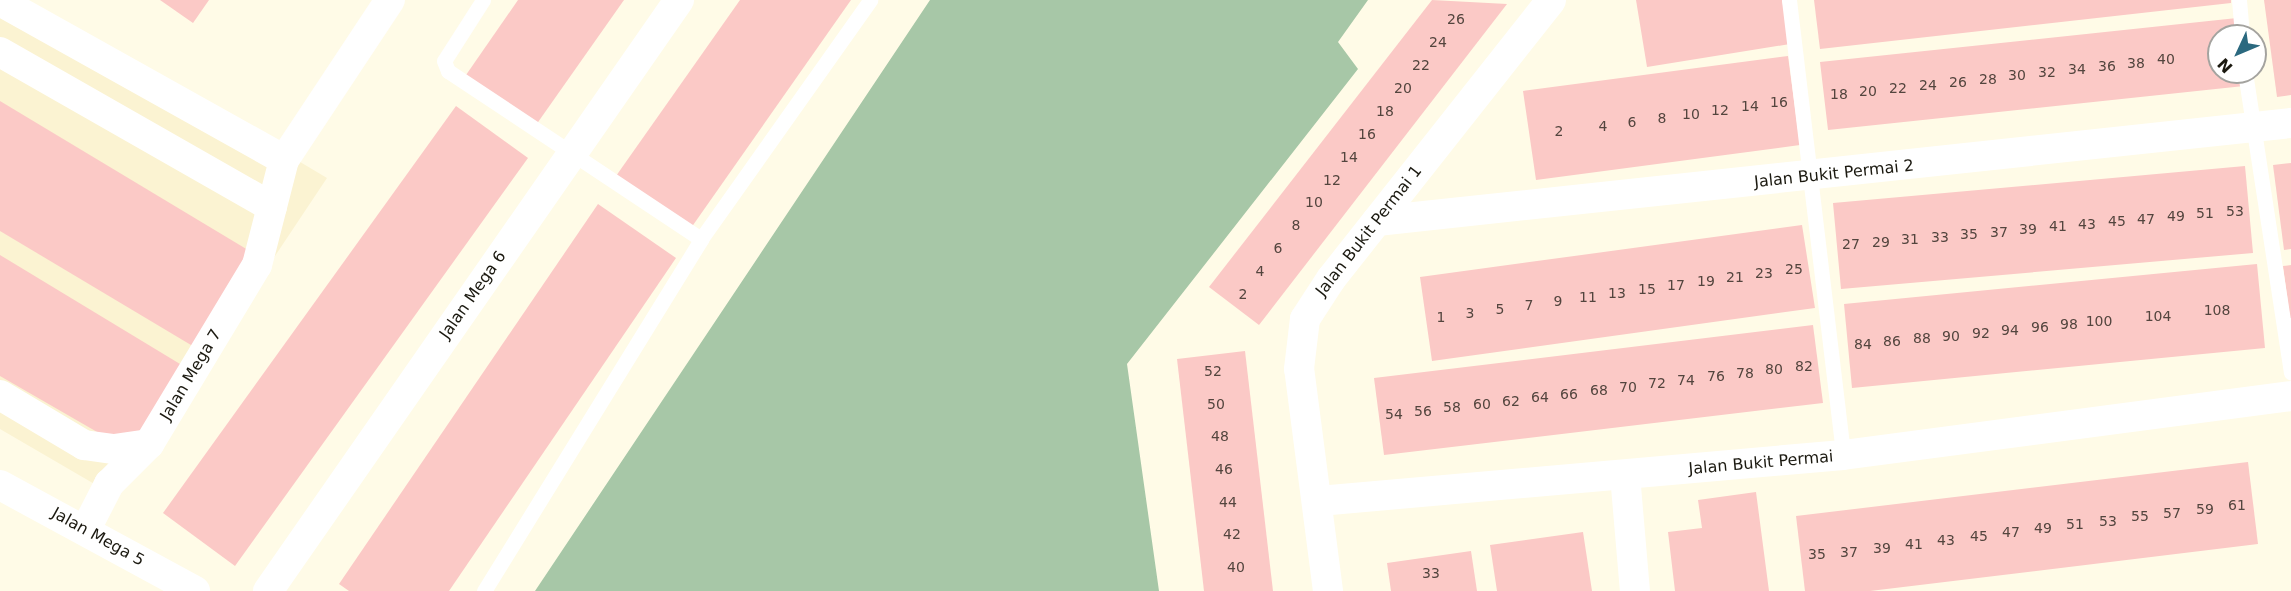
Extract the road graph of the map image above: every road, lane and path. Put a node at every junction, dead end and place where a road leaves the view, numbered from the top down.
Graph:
1 (390, 0) edge
2 (483, 0) edge
3 (679, 0) edge
4 (870, 0) edge
5 (1551, 0) edge
6 (1790, 0) edge
7 (2239, 0) edge
8 (0, 1) edge
9 (2241, 24) edge
10 (0, 52) edge
11 (2246, 84) edge
12 (2291, 123) edge
13 (2249, 127) junction
14 (570, 155) junction
15 (284, 160) junction
16 (1807, 178) junction
17 (272, 207) junction
18 (1377, 221) junction
19 (701, 239) junction
20 (2291, 372) edge
21 (0, 394) edge
22 (2291, 396) edge
23 (149, 444) junction
24 (84, 445) junction
25 (1843, 455) junction
26 (1625, 476) junction
27 (109, 484) junction
28 (0, 485) edge
29 (1319, 501) junction
30 (86, 529) junction
31 (195, 591) edge
32 (268, 591) edge
33 (484, 591) edge
34 (1328, 591) edge
35 (1635, 591) edge

1 - 15 street, Jalan Mega 7
2 - 14 lane
3 - 14 street, Jalan Mega 6
4 - 19 lane
5 - 18 street, Jalan Bukit Permai 1
6 - 16 lane
7 - 9 lane
8 - 15 street
10 - 17 street
11 - 13 lane
12 - 13 street, Jalan Bukit Permai 2
13 - 16 street, Jalan Bukit Permai 2
13 - 20 lane
14 - 19 lane
14 - 32 street, Jalan Mega 6
15 - 17 street, Jalan Mega 7
16 - 18 street, Jalan Bukit Permai 2
16 - 25 lane
17 - 23 street, Jalan Mega 7
18 - 29 street, Jalan Bukit Permai 1
19 - 33 lane
21 - 24 street
22 - 25 street, Jalan Bukit Permai
23 - 24 street
23 - 27 street, Jalan Mega 7
24 - 27 street
25 - 26 street, Jalan Bukit Permai
26 - 29 street, Jalan Bukit Permai
26 - 35 street
27 - 30 street, Jalan Mega 7
28 - 30 street, Jalan Mega 5
29 - 34 street
30 - 31 street, Jalan Mega 5

